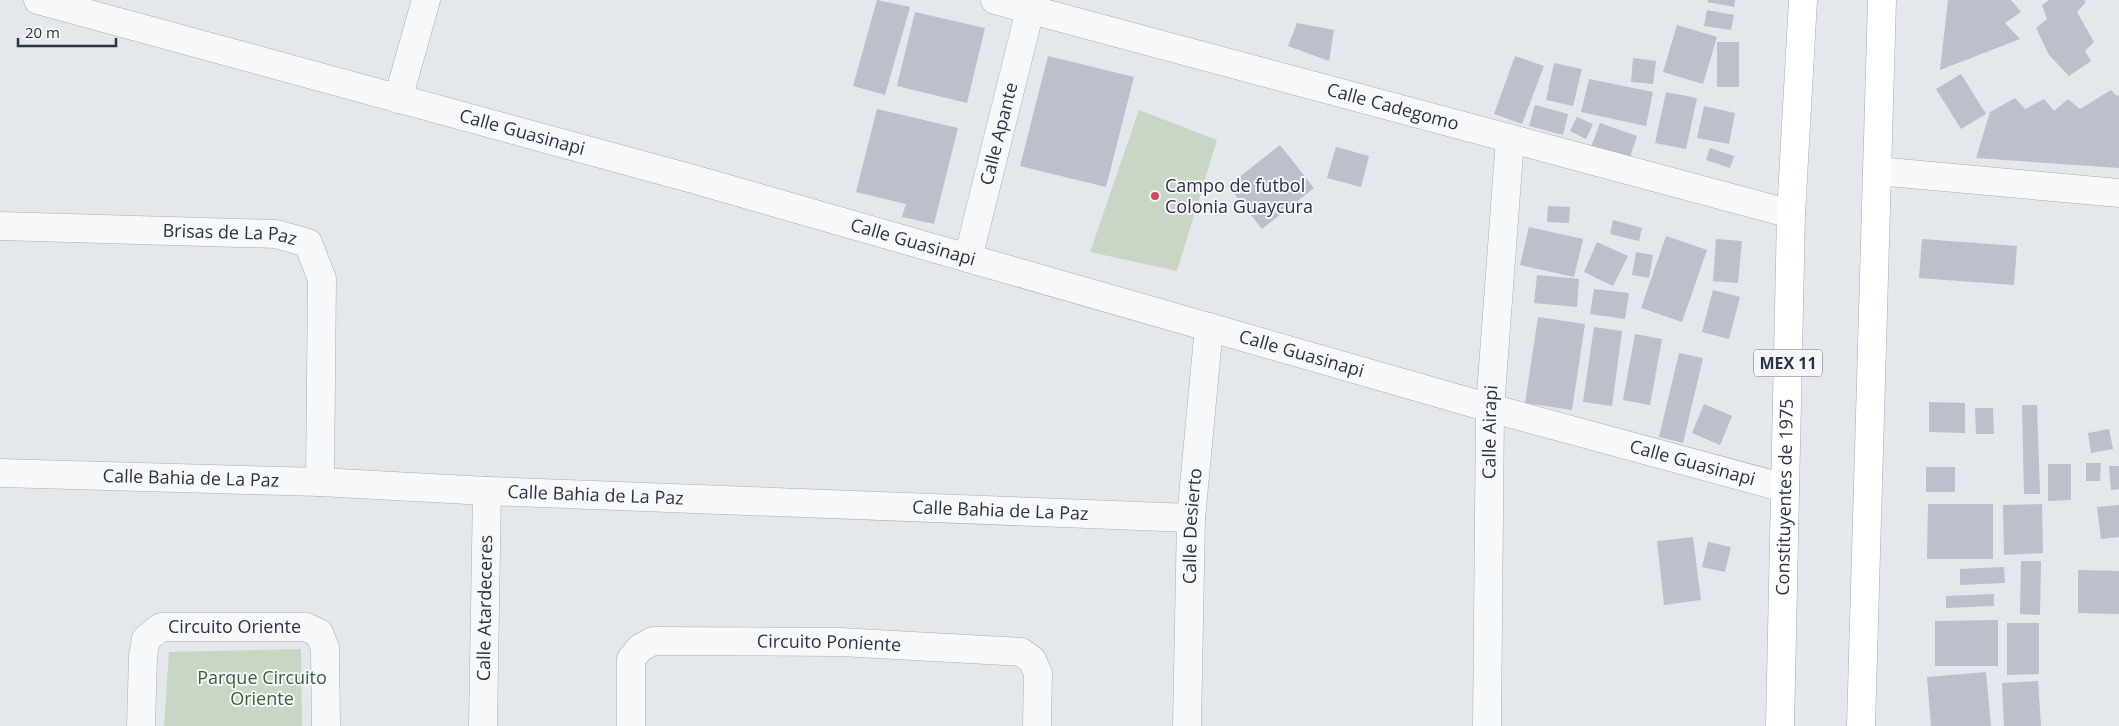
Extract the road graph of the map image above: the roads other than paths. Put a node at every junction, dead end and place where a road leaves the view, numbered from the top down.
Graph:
1 (38, 0) edge
2 (426, 0) edge
3 (995, 0) edge
4 (1802, 0) edge
5 (1882, 0) edge
6 (1030, 10) junction
7 (398, 99) junction
8 (1510, 139) junction
9 (1878, 171) junction
10 (2119, 193) edge
11 (1792, 214) junction
12 (0, 226) edge
13 (968, 258) junction
14 (1209, 327) junction
15 (1490, 408) junction
16 (0, 473) edge
17 (320, 482) junction
18 (1786, 488) junction
19 (487, 491) junction
20 (1191, 518) junction
21 (141, 726) edge
22 (326, 726) edge
23 (482, 726) edge
24 (631, 726) edge
25 (1036, 726) edge
26 (1186, 726) edge
27 (1487, 726) edge
28 (1780, 726) edge
29 (1861, 726) edge

1 - 7 street, Calle Guasinapi
2 - 7 street
3 - 6 street, Calle Cadegomo
4 - 11 main road, Constituyentes de 1975 / MEX 11
5 - 9 main road
6 - 8 street, Calle Cadegomo
6 - 13 street, Calle Apante
7 - 13 street, Calle Guasinapi
8 - 11 street, Calle Cadegomo
8 - 15 street, Calle Airapi
9 - 10 street
9 - 29 main road
11 - 18 main road, Constituyentes de 1975 / MEX 11
12 - 17 street, Brisas de La Paz
13 - 14 street, Calle Guasinapi
14 - 15 street, Calle Guasinapi
14 - 20 street, Calle Desierto
15 - 18 street, Calle Guasinapi
15 - 27 street, Calle Airapi
16 - 17 street, Calle Bahia de La Paz
17 - 19 street, Calle Bahia de La Paz
18 - 28 main road, Constituyentes de 1975 / MEX 11
19 - 20 street, Calle Bahia de La Paz
19 - 23 street, Calle Atardeceres
20 - 26 street, Calle Desierto
21 - 22 street, Circuito Oriente
24 - 25 street, Circuito Poniente

